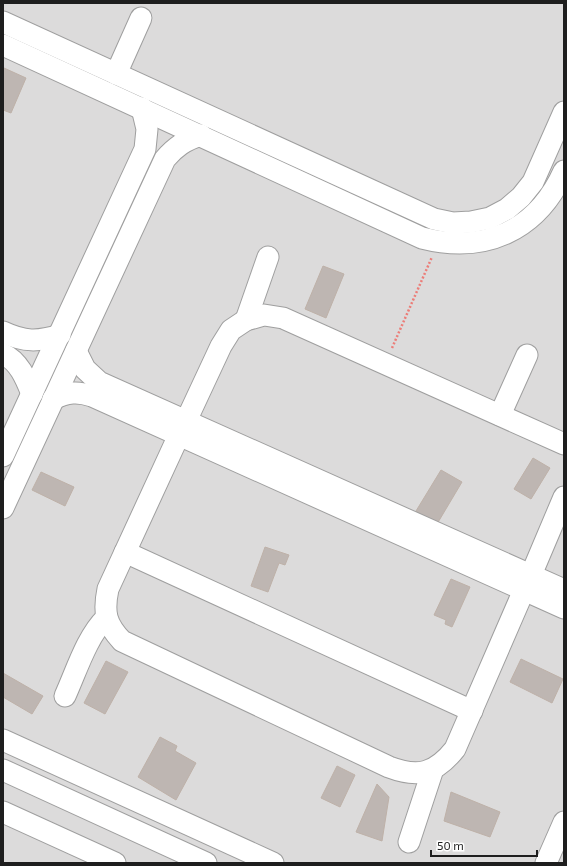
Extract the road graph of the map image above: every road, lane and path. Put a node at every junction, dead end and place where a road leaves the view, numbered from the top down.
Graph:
1 (141, 18) dead end
2 (3, 22) edge
3 (3, 45) edge
4 (116, 74) junction
5 (142, 108) junction
6 (564, 112) edge
7 (201, 135) junction
8 (564, 171) edge
9 (438, 242) junction
10 (268, 257) dead end
11 (246, 320) junction
12 (3, 332) edge
13 (60, 335) junction
14 (76, 351) junction
15 (3, 354) edge
16 (527, 355) dead end
17 (385, 364) junction
18 (32, 394) junction
19 (53, 399) junction
20 (500, 415) junction
21 (183, 428) junction
22 (564, 444) edge
23 (3, 456) edge
24 (564, 497) edge
25 (3, 508) edge
26 (125, 552) junction
27 (528, 583) junction
28 (564, 590) edge
29 (564, 608) edge
30 (106, 618) junction
31 (65, 696) dead end
32 (472, 711) junction
33 (3, 740) edge
34 (433, 769) junction
35 (3, 770) edge
36 (3, 812) edge
37 (564, 822) edge
38 (409, 842) dead end
39 (115, 863) edge
40 (206, 863) edge
41 (273, 863) edge
42 (546, 863) edge

1 - 4 street
2 - 4 street
3 - 5 street
4 - 6 street
5 - 7 street
5 - 13 street
7 - 9 street
7 - 14 street
8 - 9 street
9 - 17 path
10 - 11 street
11 - 17 street
11 - 21 street
12 - 13 street
13 - 18 street
14 - 19 street
14 - 21 street
15 - 18 street
16 - 20 street
17 - 20 street
18 - 23 street
19 - 21 street
19 - 25 street
20 - 22 street
21 - 26 street
21 - 27 street
24 - 27 street
26 - 30 street
26 - 32 street
27 - 28 street
27 - 29 street
27 - 32 street
30 - 31 street
30 - 34 street
32 - 34 street
33 - 41 street
34 - 38 street
35 - 40 street
36 - 39 street
37 - 42 street

